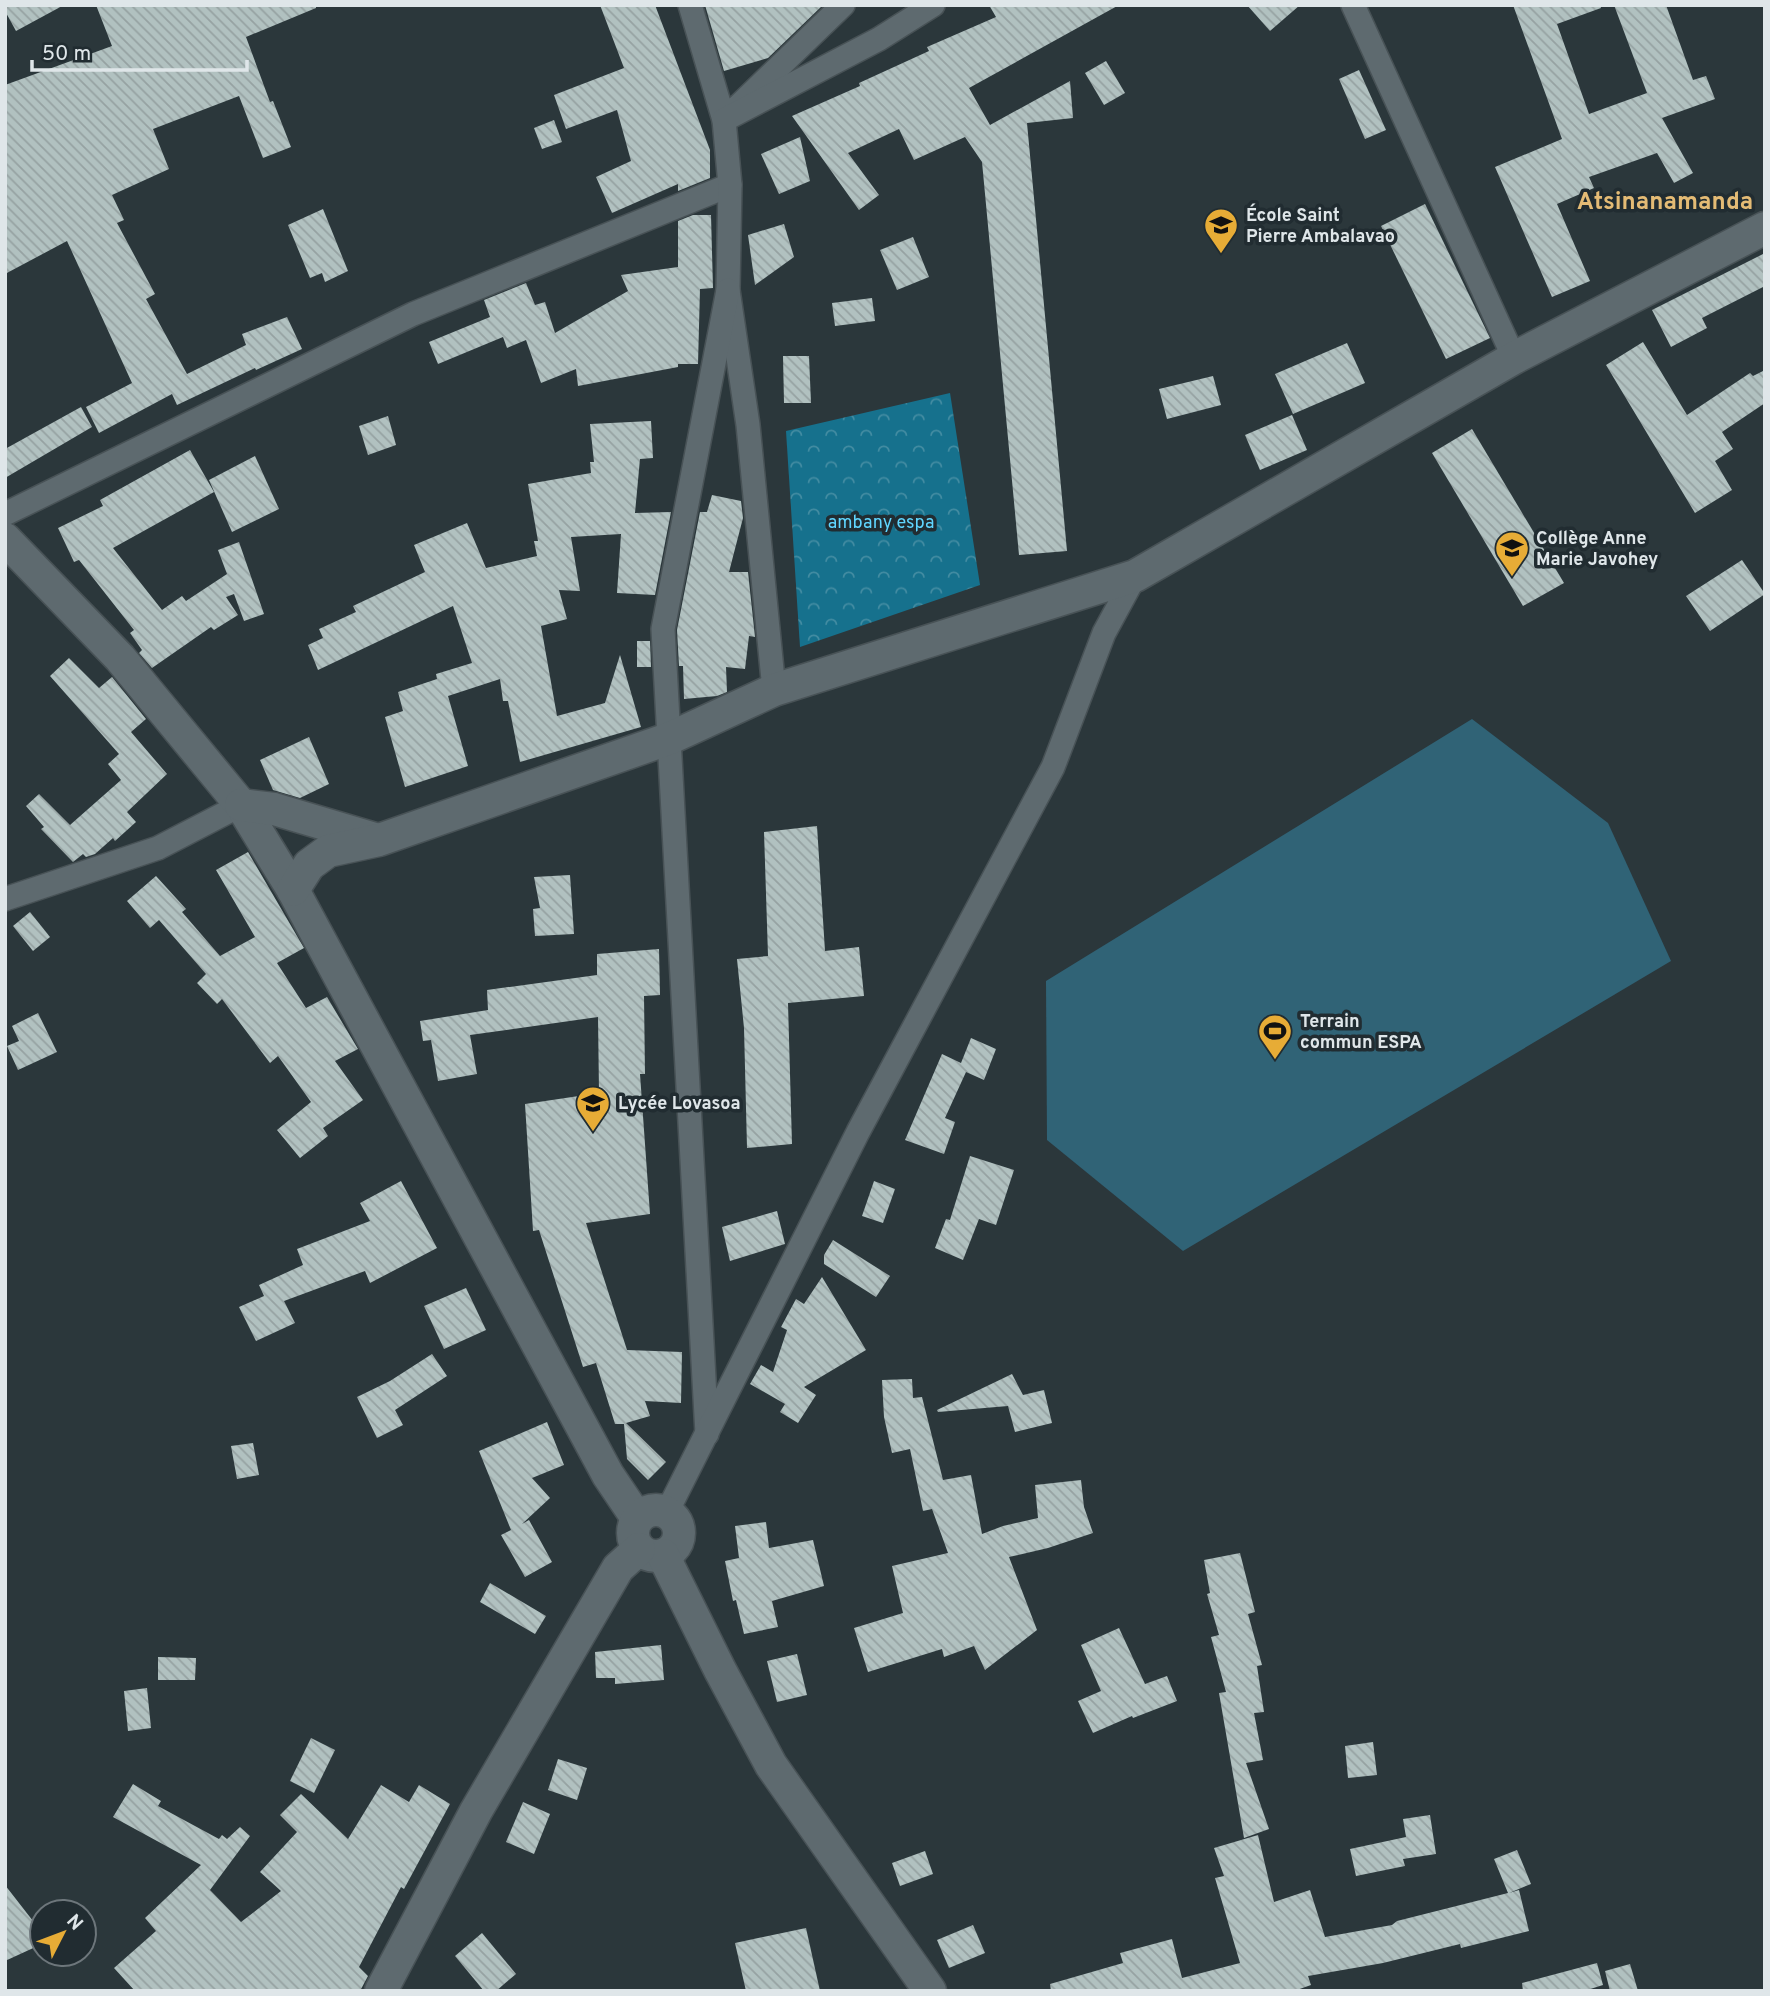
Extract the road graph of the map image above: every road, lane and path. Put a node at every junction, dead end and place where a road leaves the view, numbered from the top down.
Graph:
1 (690, 5) edge
2 (843, 5) edge
3 (933, 5) edge
4 (1353, 5) edge
5 (724, 120) junction
6 (730, 185) junction
7 (1765, 228) edge
8 (728, 290) junction
9 (1514, 358) junction
10 (5, 514) edge
11 (5, 539) edge
12 (1135, 576) junction
13 (774, 690) junction
14 (668, 739) junction
15 (241, 805) junction
16 (379, 840) junction
17 (293, 890) junction
18 (5, 898) edge
19 (707, 1434) junction
20 (652, 1515) junction
21 (651, 1552) junction
22 (381, 1991) edge
23 (930, 1991) edge

1 - 5 street
2 - 5 street
3 - 5 street
4 - 9 street
5 - 6 street
6 - 8 street
6 - 10 street
7 - 9 street
8 - 13 street
8 - 14 street
9 - 12 street
11 - 15 street
12 - 13 street
12 - 19 street
13 - 14 street
14 - 16 street
14 - 19 street
15 - 16 street
15 - 17 street
15 - 18 street
16 - 17 street
17 - 20 street
19 - 20 street
20 - 21 street
20 - 21 street
21 - 22 street
21 - 23 street

